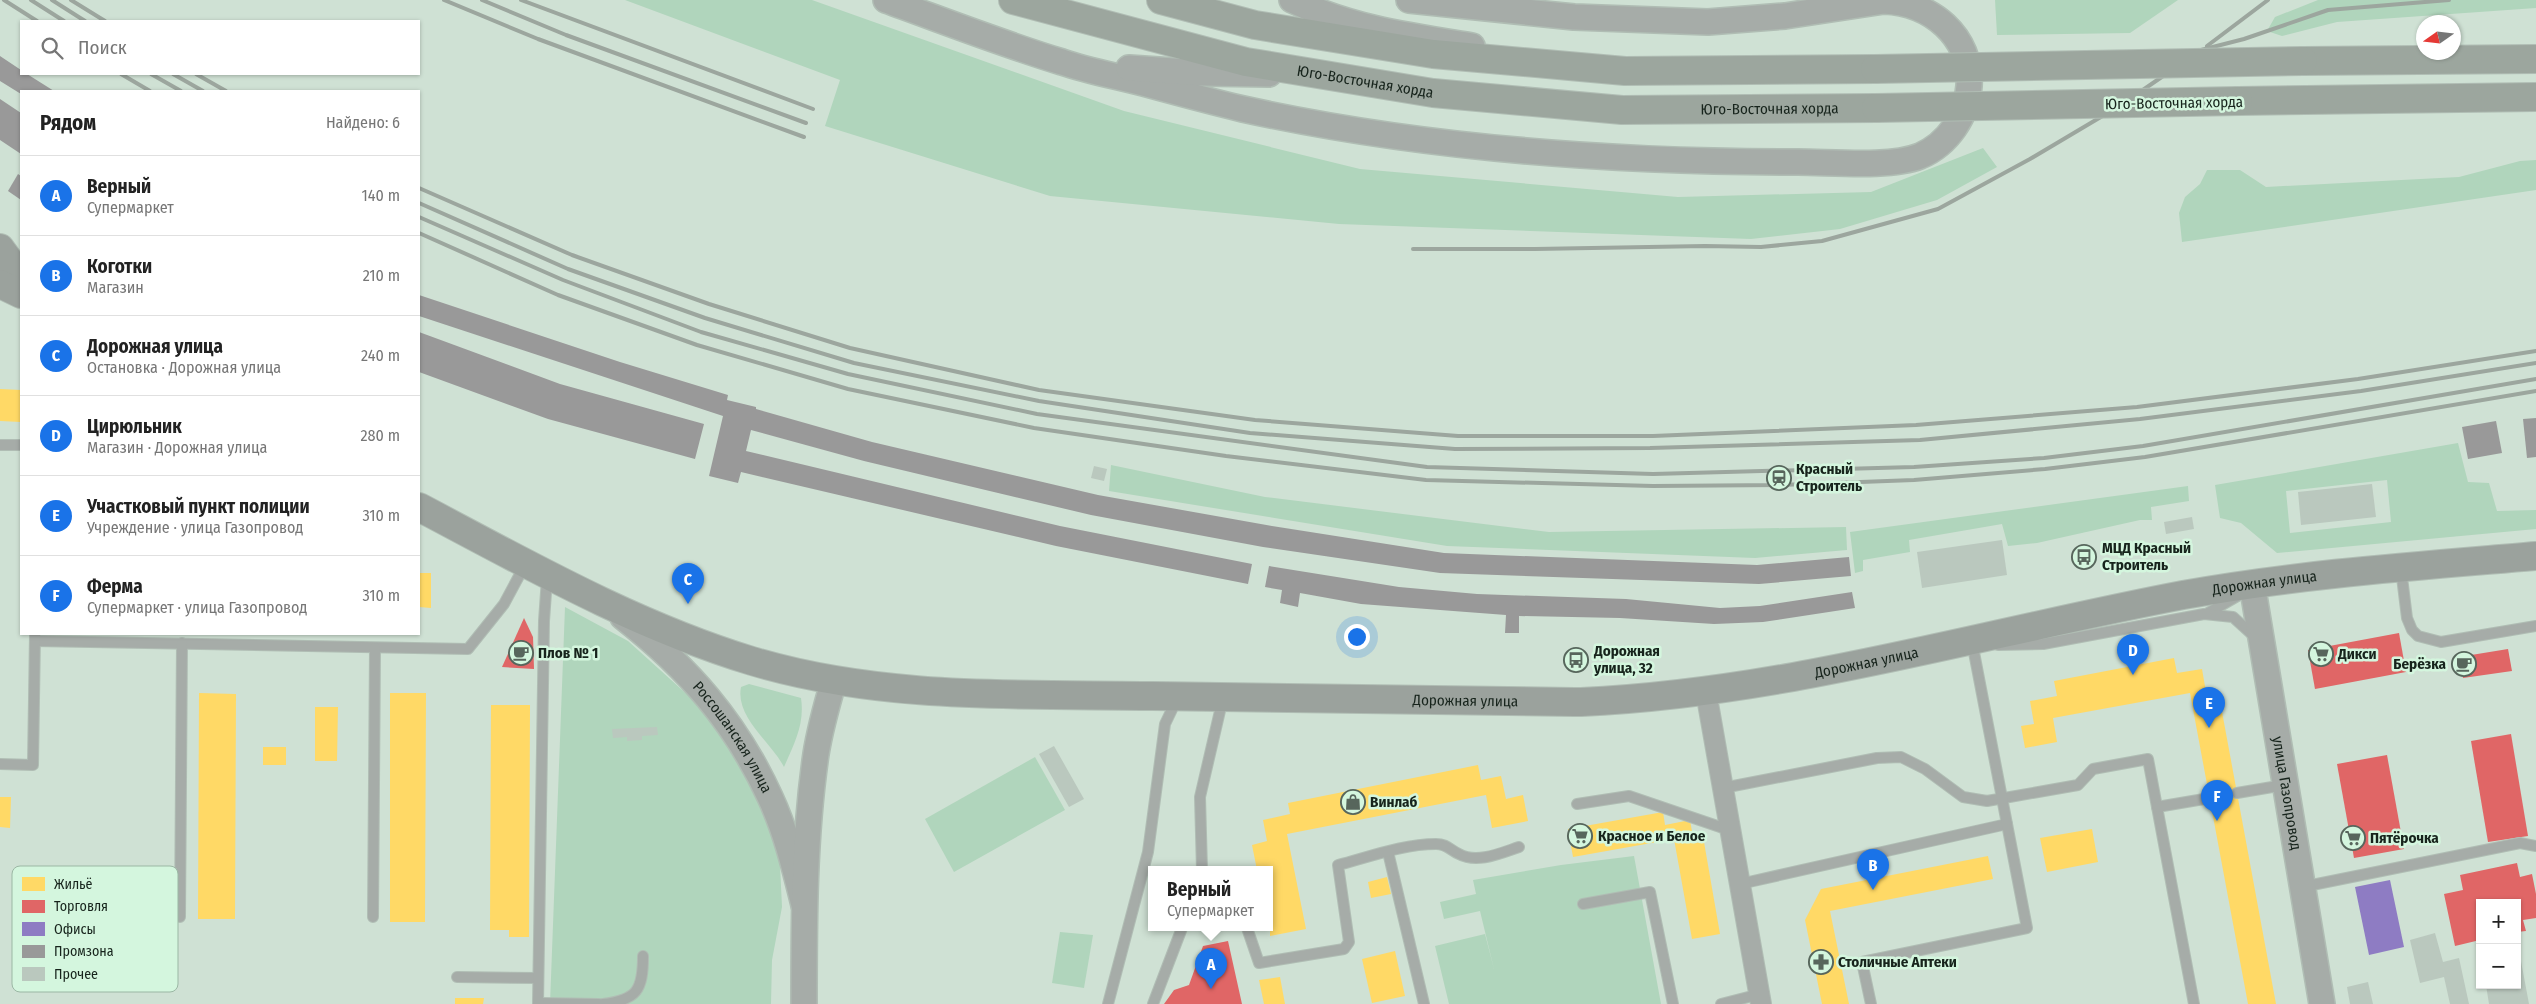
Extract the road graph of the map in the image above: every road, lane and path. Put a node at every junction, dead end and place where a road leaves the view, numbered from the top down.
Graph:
1 (886, 0) edge
2 (1013, 0) edge
3 (1161, 0) edge
4 (1292, 0) edge
5 (1409, 0) edge
6 (2536, 59) edge
7 (1064, 63) junction
8 (1626, 71) junction
9 (1323, 75) junction
10 (2536, 97) edge
11 (0, 248) edge
12 (20, 276) edge
13 (0, 284) edge
14 (20, 294) edge
15 (0, 445) edge
16 (20, 445) edge
17 (420, 508) edge
18 (2536, 556) edge
19 (2401, 568) junction
20 (537, 569) junction
21 (2252, 584) junction
22 (607, 605) junction
23 (2204, 614) junction
24 (2536, 626) edge
25 (35, 638) edge
26 (1971, 640) junction
27 (182, 643) junction
28 (375, 648) junction
29 (2262, 651) junction
30 (834, 680) junction
31 (1706, 692) junction
32 (1178, 696) junction
33 (1223, 698) junction
34 (0, 764) edge
35 (2284, 785) junction
36 (1723, 788) junction
37 (2237, 793) dead end
38 (2002, 798) junction
39 (2210, 798) dead end
40 (1577, 804) dead end
41 (2157, 807) junction
42 (2006, 824) junction
43 (1730, 830) junction
44 (2536, 846) edge
45 (1519, 847) dead end
46 (1388, 852) junction
47 (1202, 866) edge
48 (1740, 884) junction
49 (2301, 887) junction
50 (1583, 904) dead end
51 (804, 906) junction
52 (373, 916) dead end
53 (180, 917) dead end
54 (1181, 931) edge
55 (1248, 931) edge
56 (643, 956) dead end
57 (457, 977) dead end
58 (538, 978) junction
59 (1760, 999) edge
60 (538, 1003) edge
61 (601, 1004) edge
62 (804, 1004) edge
63 (1108, 1004) edge
64 (1153, 1004) edge
65 (1424, 1004) edge
66 (1673, 1004) edge
67 (1721, 1004) edge
68 (1871, 1004) edge
69 (2194, 1004) edge
70 (2322, 1004) edge

1 - 7 street
2 - 9 main road, Юго-Восточная хорда
3 - 8 main road
4 - 8 street
5 - 7 street
6 - 8 main road, bridge
7 - 9 street
9 - 10 main road, Юго-Восточная хорда, bridge
11 - 12 main road
13 - 14 main road
15 - 16 lane
17 - 20 main road, Дорожная улица
18 - 19 main road, Дорожная улица
19 - 21 main road, Дорожная улица
19 - 24 lane
20 - 22 main road, Дорожная улица
20 - 28 lane
20 - 58 lane
21 - 23 lane
21 - 26 main road, Дорожная улица
21 - 29 street, улица Газопровод
22 - 30 main road, Дорожная улица
22 - 51 street, Россошанская улица
23 - 26 lane
23 - 29 lane
25 - 27 lane
25 - 34 lane
26 - 31 main road, Дорожная улица
26 - 38 lane
27 - 28 lane
27 - 53 lane
28 - 52 lane
29 - 35 street, улица Газопровод
30 - 32 main road, Дорожная улица
30 - 51 street, Россошанская улица
31 - 33 main road, Дорожная улица
31 - 36 street
32 - 33 main road, Дорожная улица
32 - 63 lane
33 - 47 lane
35 - 37 lane
35 - 49 street, улица Газопровод
36 - 38 lane
36 - 43 street
38 - 41 lane
38 - 42 lane
39 - 41 lane
40 - 43 lane
41 - 69 lane
42 - 48 lane
42 - 68 lane
43 - 48 street
44 - 49 lane
45 - 46 lane
46 - 55 lane
46 - 65 lane
48 - 59 street
49 - 70 street, улица Газопровод
50 - 66 lane
51 - 62 street, Россошанская улица
54 - 64 lane
56 - 61 lane
57 - 58 lane
58 - 60 lane
59 - 67 lane
60 - 61 lane

